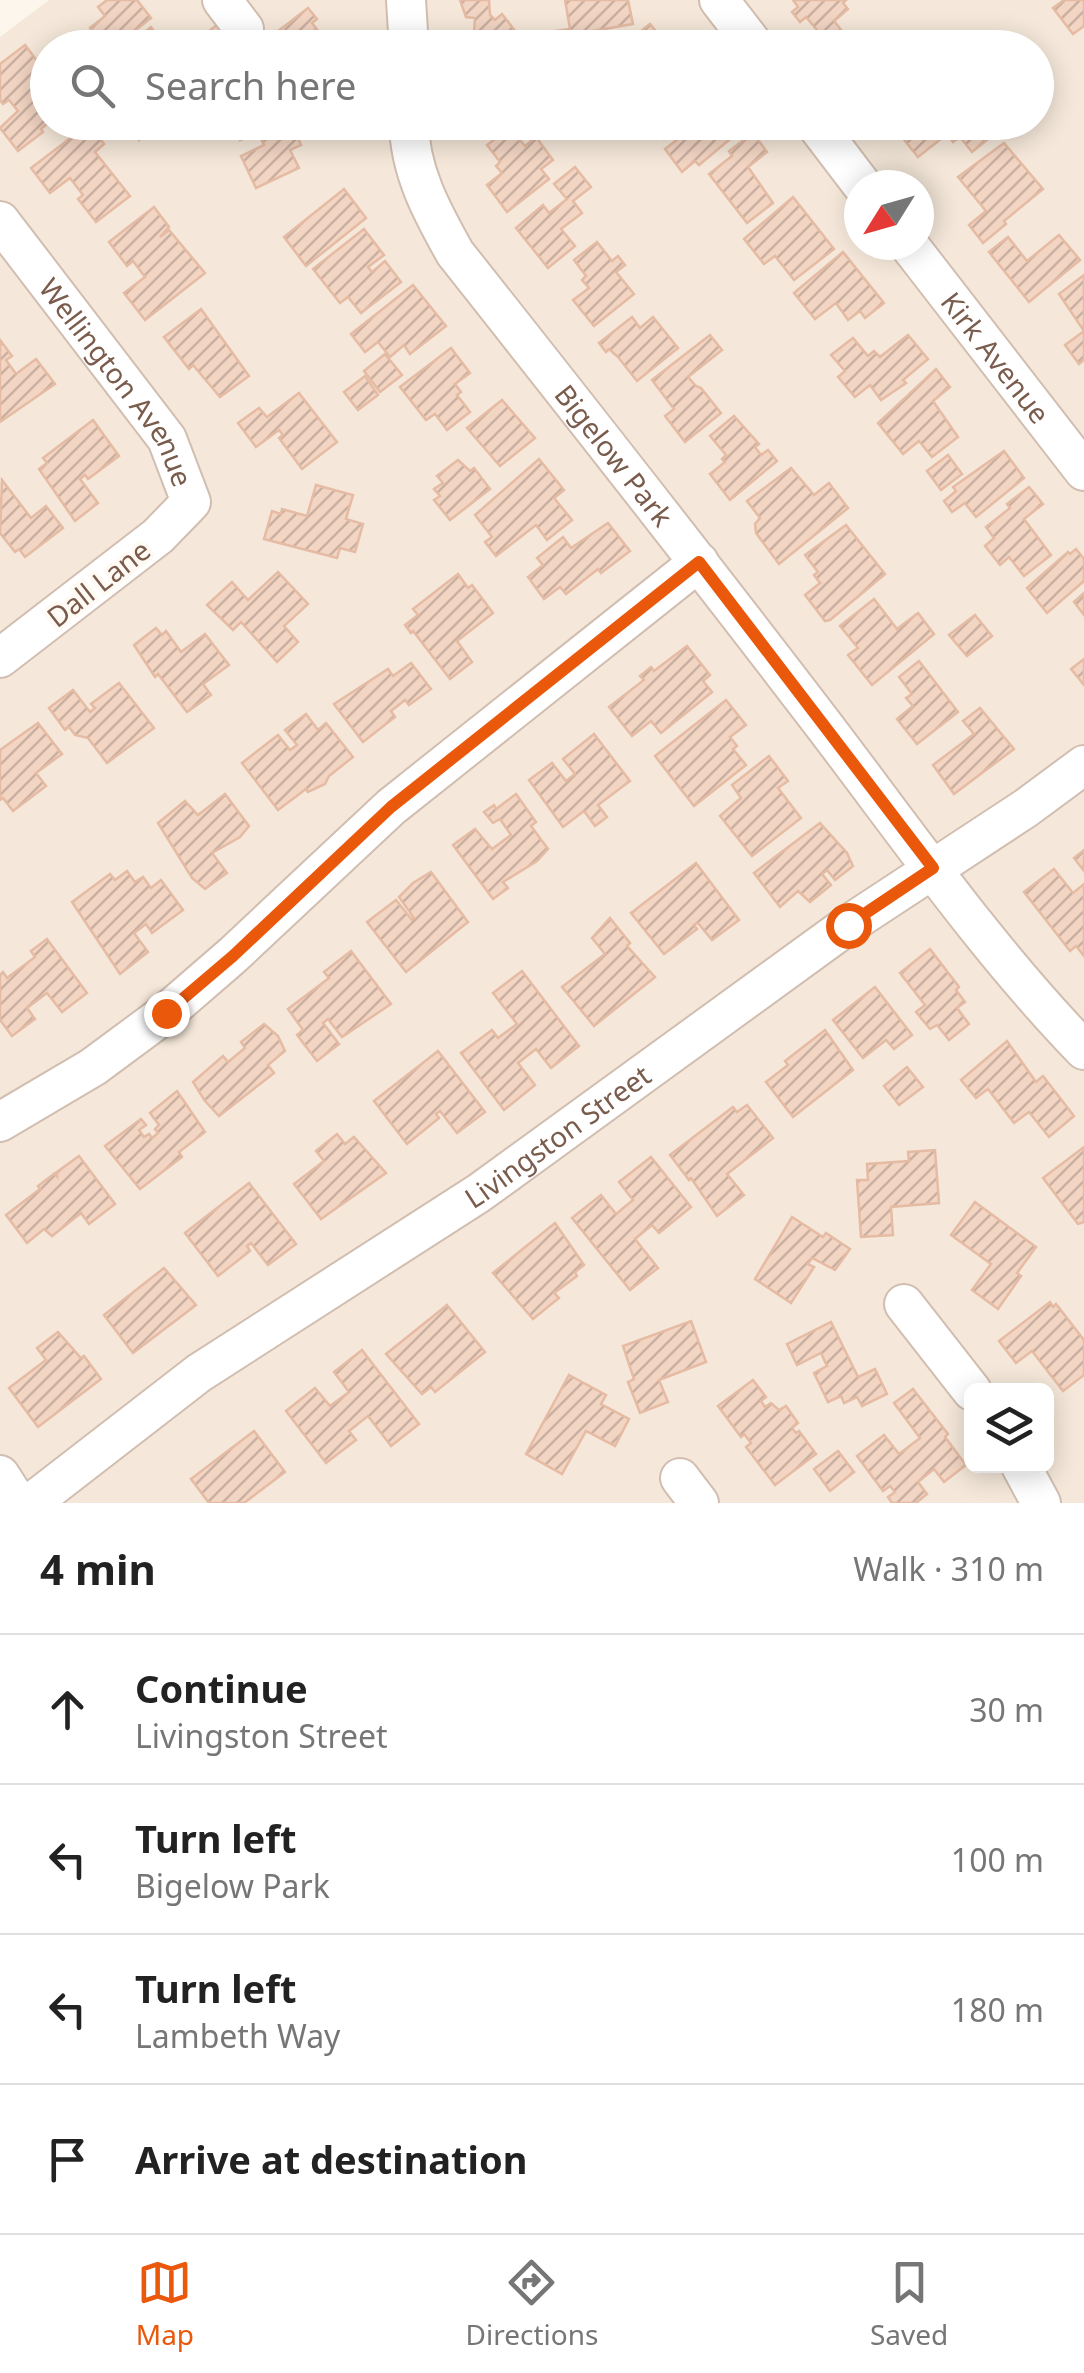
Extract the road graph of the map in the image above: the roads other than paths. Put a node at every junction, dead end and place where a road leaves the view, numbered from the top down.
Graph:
1 (406, 0) edge
2 (719, 0) edge
3 (408, 30) edge
4 (742, 30) edge
5 (409, 140) edge
6 (828, 140) edge
7 (851, 170) edge
8 (0, 221) edge
9 (921, 260) edge
10 (1084, 471) edge
11 (192, 502) joint
12 (699, 562) junction
13 (0, 658) edge
14 (1084, 765) edge
15 (933, 868) junction
16 (1084, 1050) edge
17 (0, 1122) edge
18 (904, 1304) dead end
19 (966, 1383) edge
20 (0, 1474) edge
21 (18, 1503) edge
22 (32, 1503) edge

1 - 3 street
2 - 4 street
5 - 12 street, Bigelow Park
6 - 7 street
8 - 11 street, Wellington Avenue
9 - 10 street, Kirk Avenue
11 - 13 street, Dall Lane
12 - 15 street, Bigelow Park
12 - 17 street
14 - 15 street, Livingston Street
15 - 16 street, Bigelow Park
15 - 22 street, Livingston Street
18 - 19 street
20 - 21 street

